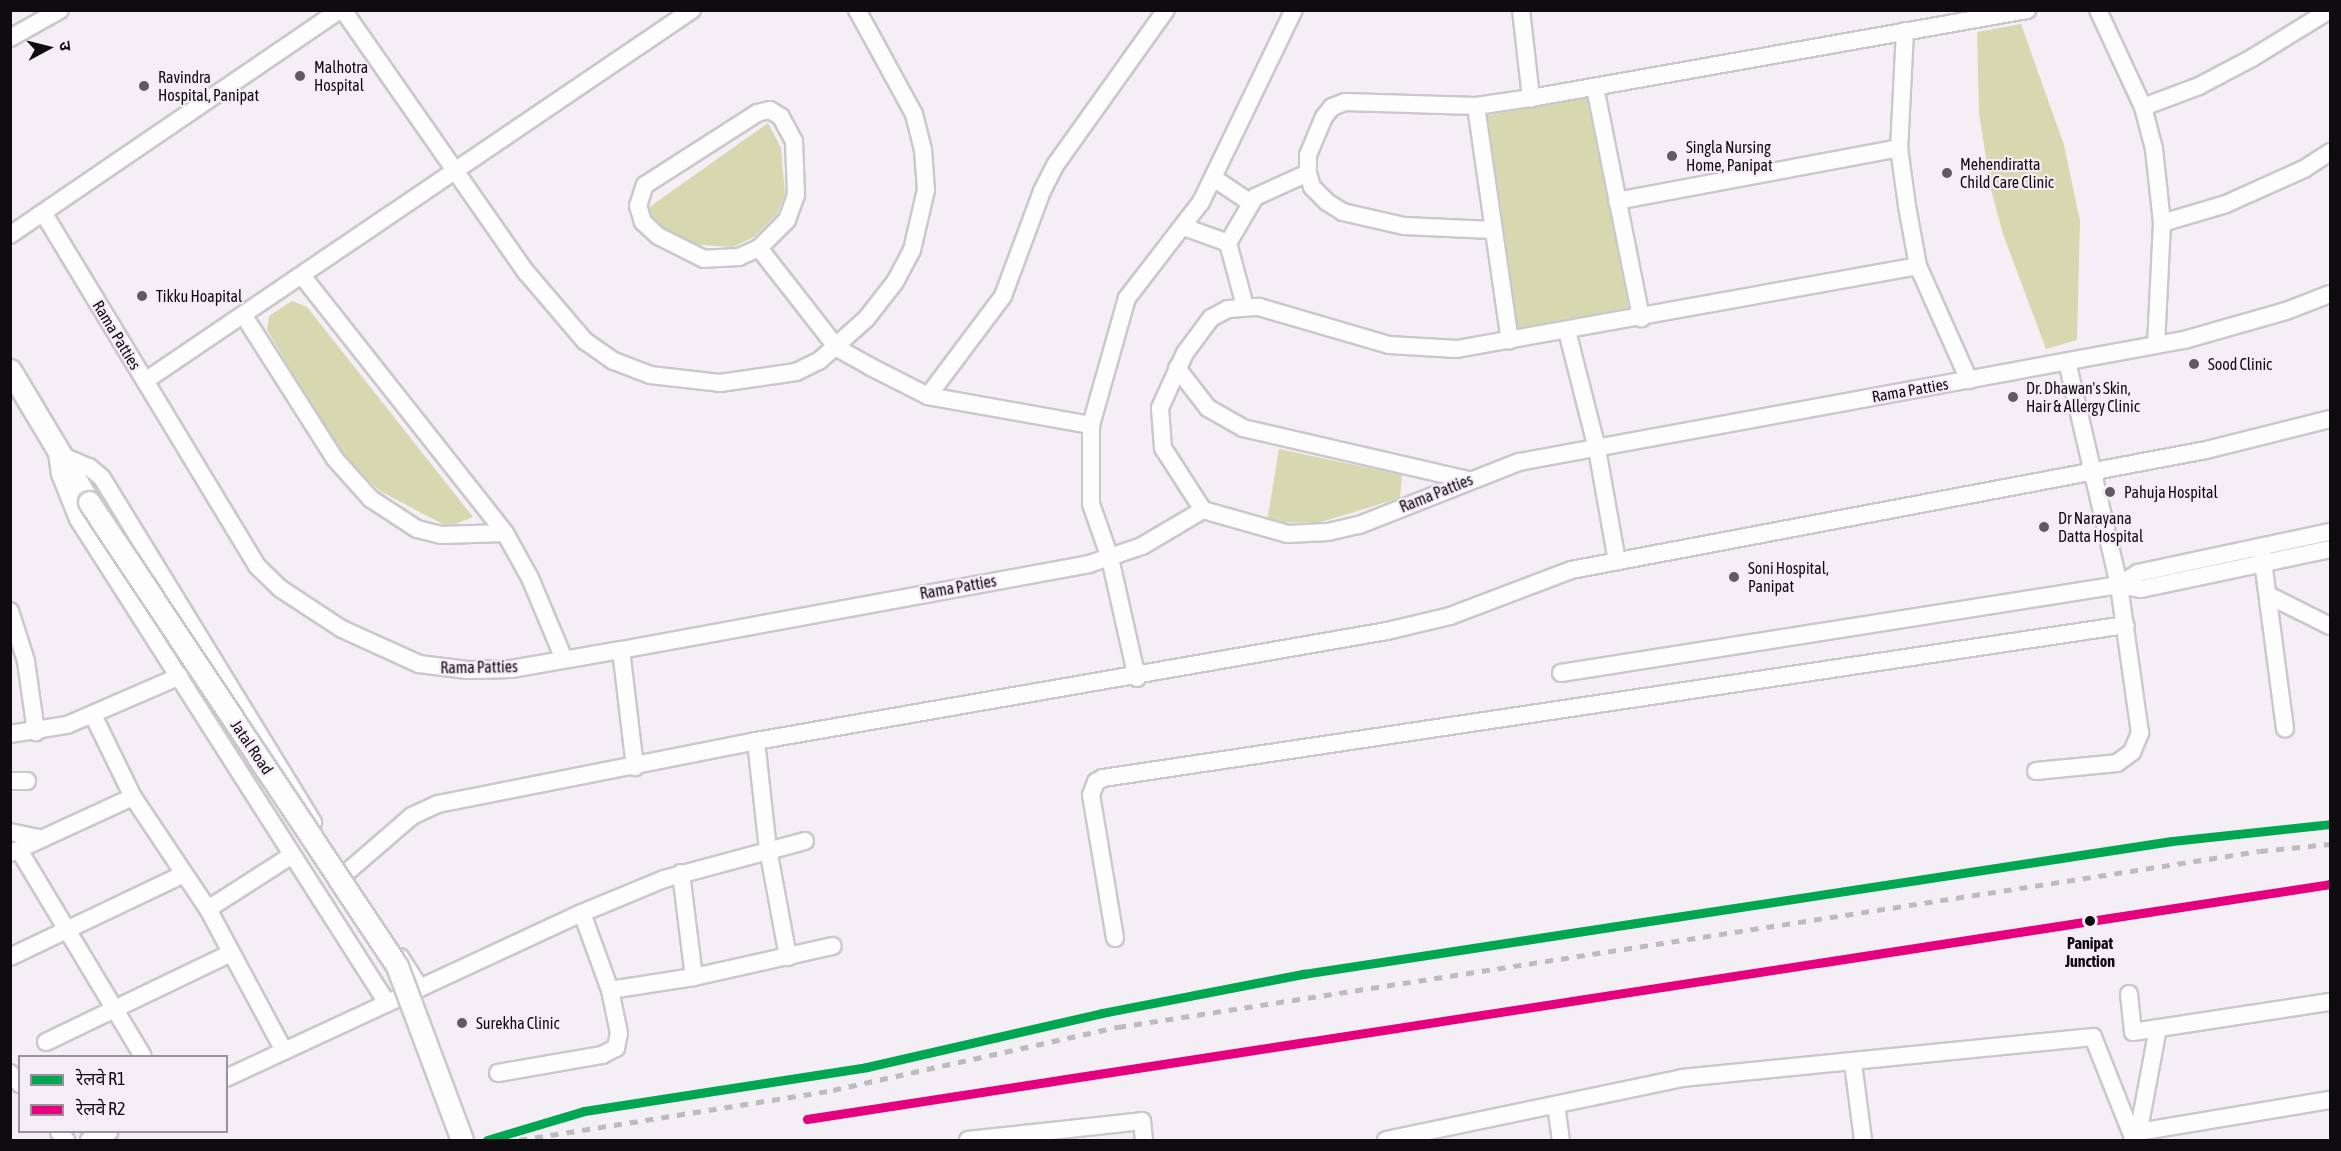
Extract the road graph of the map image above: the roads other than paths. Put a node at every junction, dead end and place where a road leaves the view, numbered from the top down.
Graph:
1 (60, 10) edge
2 (342, 10) edge
3 (692, 10) edge
4 (857, 10) edge
5 (1166, 10) edge
6 (1294, 10) edge
7 (1521, 10) edge
8 (2027, 10) edge
9 (2098, 10) edge
10 (2330, 10) edge
11 (2003, 13) edge
12 (1905, 31) junction
13 (10, 38) edge
14 (1595, 87) junction
15 (1531, 98) junction
16 (1476, 106) junction
17 (2144, 107) junction
18 (1899, 148) junction
19 (2331, 152) edge
20 (455, 171) junction
21 (1308, 173) junction
22 (1215, 178) junction
23 (1617, 201) junction
24 (1251, 203) junction
25 (44, 214) junction
26 (2162, 223) junction
27 (1184, 227) junction
28 (1492, 230) junction
29 (10, 235) edge
30 (1227, 243) junction
31 (759, 248) junction
32 (1918, 267) junction
33 (303, 277) junction
34 (2331, 294) edge
35 (1245, 306) junction
36 (244, 316) junction
37 (1641, 318) junction
38 (1567, 331) junction
39 (1509, 341) junction
40 (2156, 345) junction
41 (837, 348) junction
42 (2067, 362) junction
43 (1177, 368) junction
44 (10, 370) edge
45 (1970, 380) junction
46 (145, 381) junction
47 (928, 396) junction
48 (2331, 418) edge
49 (1091, 425) junction
50 (1597, 449) junction
51 (57, 453) junction
52 (2093, 472) junction
53 (1468, 480) junction
54 (1203, 510) junction
55 (2331, 532) edge
56 (506, 533) junction
57 (2331, 549) edge
58 (2262, 555) junction
59 (1110, 558) junction
60 (1617, 561) junction
61 (2119, 585) junction
62 (2268, 595) junction
63 (10, 611) edge
64 (2126, 625) junction
65 (2331, 626) edge
66 (15, 633) edge
67 (621, 650) junction
68 (564, 659) junction
69 (1561, 673) dead end
70 (180, 676) junction
71 (1137, 678) junction
72 (93, 715) junction
73 (2285, 728) dead end
74 (36, 732) junction
75 (10, 734) edge
76 (756, 741) junction
77 (635, 767) junction
78 (2036, 771) dead end
79 (133, 797) junction
80 (10, 832) edge
81 (42, 839) junction
82 (805, 841) dead end
83 (768, 849) junction
84 (15, 851) edge
85 (292, 855) junction
86 (346, 873) junction
87 (681, 873) junction
88 (182, 875) junction
89 (208, 909) junction
90 (582, 913) junction
91 (66, 930) junction
92 (1114, 938) dead end
93 (833, 946) dead end
94 (229, 954) junction
95 (10, 957) edge
96 (788, 957) junction
97 (694, 977) junction
98 (420, 988) junction
99 (610, 990) junction
100 (2129, 994) dead end
101 (2331, 1002) edge
102 (387, 1003) junction
103 (114, 1009) junction
104 (2158, 1028) junction
105 (46, 1042) dead end
106 (284, 1051) junction
107 (142, 1055) edge
108 (1853, 1063) junction
109 (498, 1073) dead end
110 (228, 1077) edge
111 (2331, 1100) edge
112 (1556, 1105) junction
113 (104, 1133) edge
114 (2136, 1138) edge
115 (88, 1140) edge
116 (462, 1140) edge
117 (968, 1140) edge
118 (1144, 1140) edge
119 (1386, 1140) edge
120 (1561, 1140) edge
121 (1863, 1140) edge

1 - 13 street
2 - 20 street
2 - 25 street
3 - 20 street
4 - 41 street
5 - 47 street
6 - 22 street
7 - 15 street
8 - 11 street
9 - 17 street
10 - 17 street
11 - 12 street
12 - 14 street
12 - 18 street
14 - 15 street
14 - 23 street
15 - 16 street
16 - 21 street
16 - 28 street
17 - 26 street
18 - 23 street
18 - 32 street
19 - 26 street
20 - 33 street
20 - 41 street
21 - 24 street
21 - 28 street
22 - 24 street
22 - 27 street
23 - 37 street
24 - 30 street
25 - 29 street
25 - 46 street, Rama Patties
26 - 40 street
27 - 30 street
27 - 49 street
28 - 39 street
30 - 35 street
31 - 31 street
31 - 41 street
32 - 37 street
32 - 45 street
33 - 36 street
33 - 56 street
34 - 40 street, Rama Patties
35 - 39 street
35 - 43 street
36 - 46 street
36 - 56 street
37 - 38 street
38 - 39 street
38 - 50 street
40 - 42 street, Rama Patties
41 - 47 street
42 - 45 street, Rama Patties
42 - 52 street
43 - 53 street
43 - 54 street
44 - 51 main road, Jatal Road
45 - 50 street, Rama Patties
46 - 68 street, Rama Patties
47 - 49 street
48 - 52 street
49 - 59 street
50 - 53 street, Rama Patties
50 - 60 street
51 - 70 street
51 - 86 street
51 - 116 main road, Jatal Road, bridge
52 - 60 street
52 - 61 street
53 - 54 street, Rama Patties
54 - 59 street, Rama Patties
55 - 58 street
56 - 68 street
57 - 58 street
58 - 61 street
58 - 62 street
59 - 67 street, Rama Patties
59 - 71 street
60 - 71 street
61 - 64 street
61 - 69 street
62 - 65 street
62 - 73 street
63 - 66 street
64 - 78 street
64 - 92 street
66 - 74 street
67 - 68 street, Rama Patties
67 - 77 street
70 - 72 street
70 - 85 street
71 - 76 street
72 - 74 street
72 - 79 street
74 - 75 street
76 - 77 street
76 - 83 street
77 - 86 street
79 - 81 street
79 - 88 street
80 - 81 street
81 - 84 street
82 - 83 street
83 - 87 street
83 - 96 street
84 - 91 street
85 - 89 street
85 - 102 street
86 - 98 street
87 - 90 street
87 - 97 street
88 - 89 street
88 - 91 street
89 - 94 street
90 - 98 street
90 - 99 street
91 - 95 street
91 - 103 street
93 - 96 street
94 - 103 street
94 - 106 street
96 - 97 street
97 - 99 street
98 - 102 street
99 - 109 street
100 - 104 street
101 - 104 street
102 - 106 street
103 - 105 street
103 - 107 street
104 - 114 street
106 - 110 street
108 - 112 street
108 - 114 street
108 - 121 street
111 - 114 street
112 - 119 street
112 - 120 street
113 - 115 street
117 - 118 street

